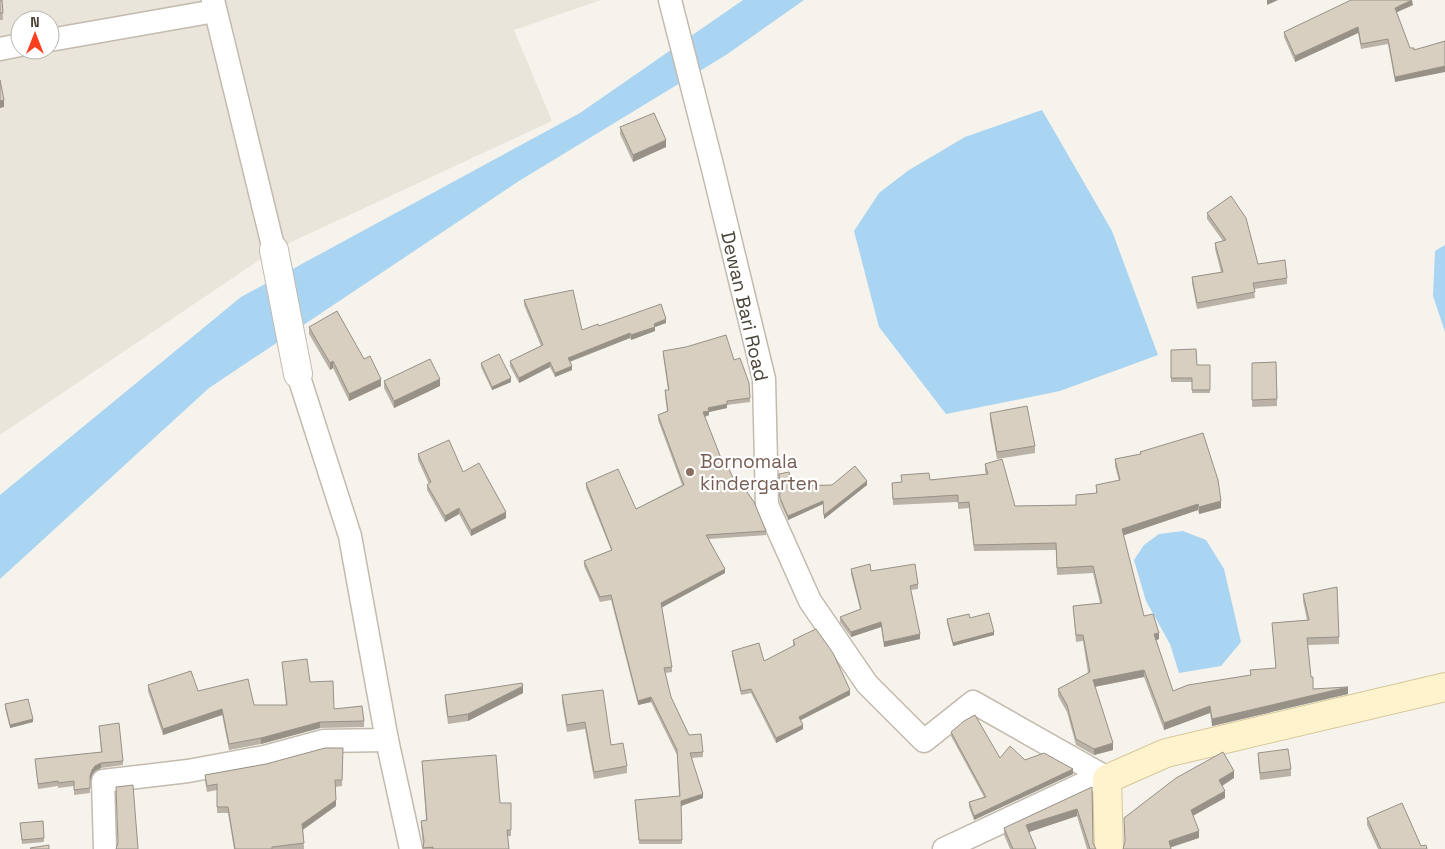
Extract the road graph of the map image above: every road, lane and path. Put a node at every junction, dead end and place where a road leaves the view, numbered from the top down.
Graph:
1 (670, 0) edge
2 (214, 6) edge
3 (60, 38) edge
4 (274, 250) joint
5 (298, 374) joint
6 (1445, 687) edge
7 (387, 740) junction
8 (1104, 777) junction
9 (106, 849) edge
10 (411, 849) edge
11 (944, 849) edge
12 (1109, 849) edge

1 - 8 street, Dewan Bari Road
2 - 3 street
2 - 4 street
4 - 5 street
5 - 7 street
6 - 8 main road
7 - 9 street
7 - 10 street
8 - 11 street
8 - 12 main road

